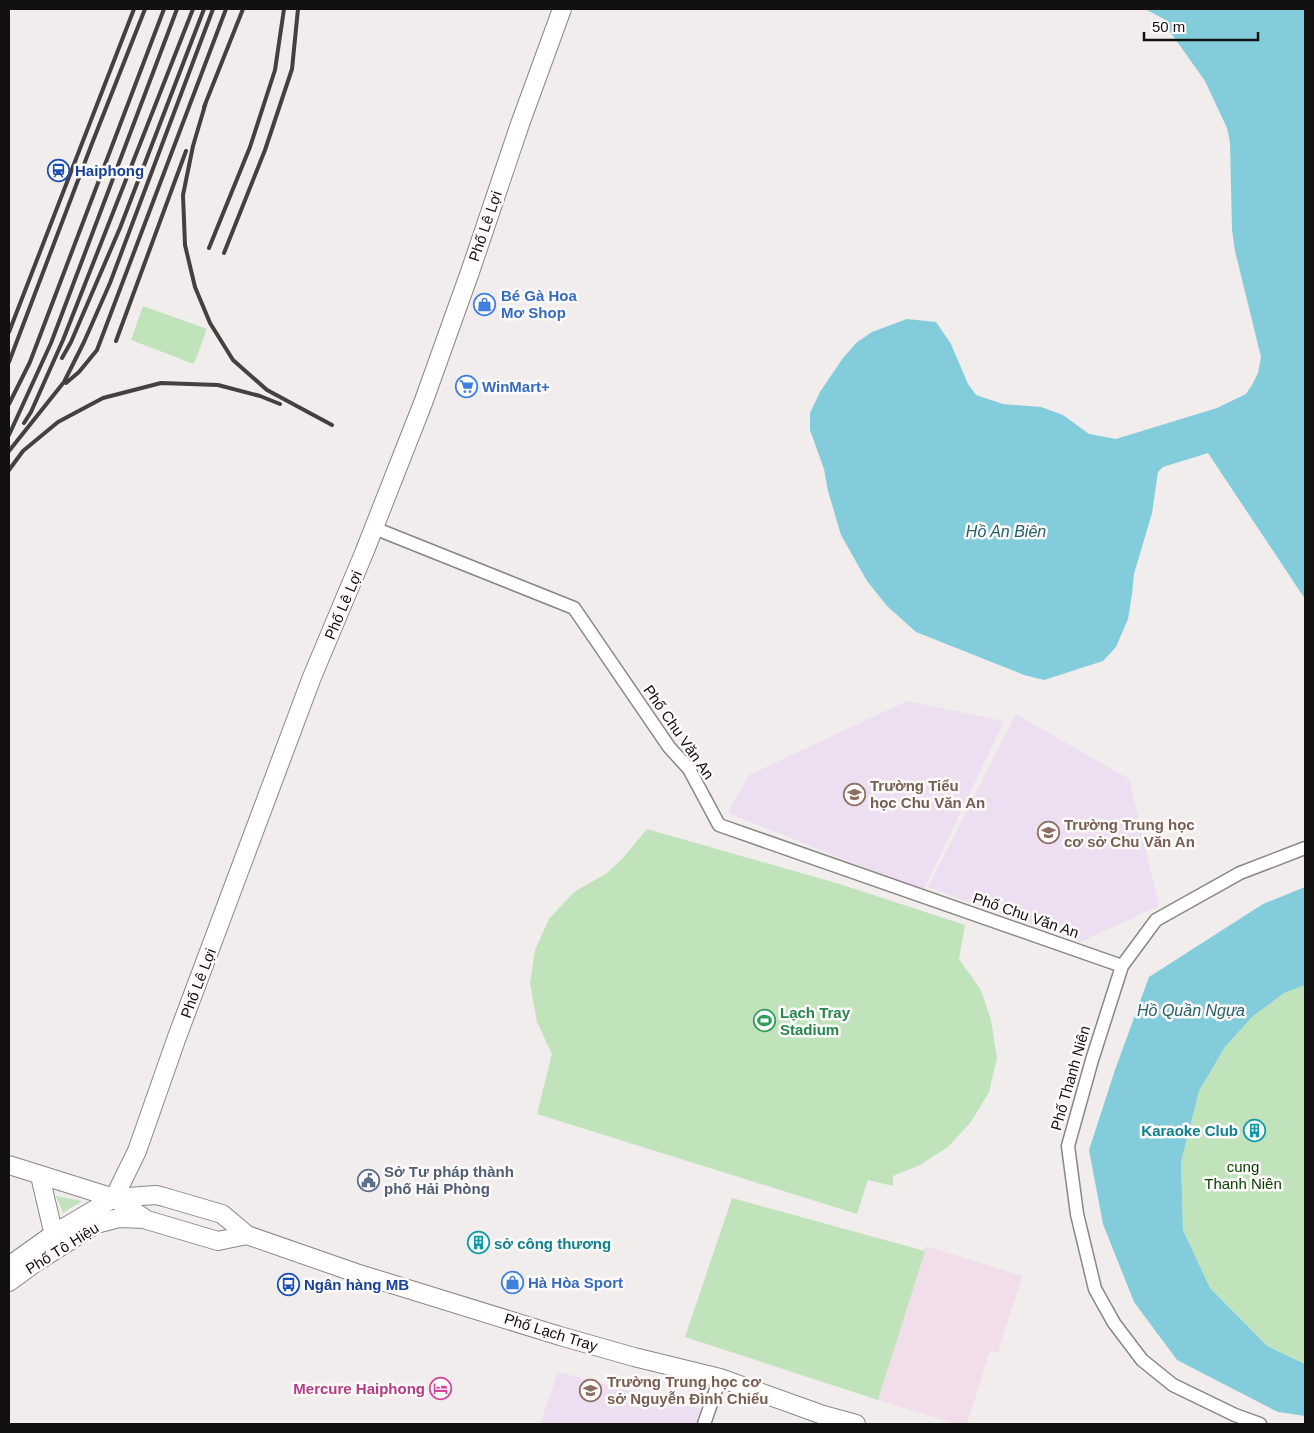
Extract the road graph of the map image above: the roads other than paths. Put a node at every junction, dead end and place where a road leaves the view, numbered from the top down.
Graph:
1 (562, 9) edge
2 (374, 528) junction
3 (1305, 848) edge
4 (1122, 966) junction
5 (9, 1165) edge
6 (40, 1176) junction
7 (114, 1198) junction
8 (148, 1220) junction
9 (247, 1235) junction
10 (56, 1241) junction
11 (9, 1266) edge
12 (9, 1282) edge
13 (720, 1378) junction
14 (1232, 1420) edge
15 (704, 1424) edge
16 (856, 1424) edge
17 (1260, 1424) edge

1 - 2 main road, Phố Lê Lợi
2 - 4 street, Phố Chu Văn An
2 - 7 main road, Phố Lê Lợi
3 - 4 street, Phố Thanh Niên
4 - 14 street, Phố Thanh Niên
5 - 6 main road
6 - 7 main road
6 - 10 main road
7 - 8 main road
7 - 9 main road, Phố Lạch Tray
7 - 10 main road, Phố Tô Hiệu
8 - 9 main road
8 - 10 main road, Phố Tô Hiệu
9 - 13 main road, Phố Lạch Tray
10 - 11 main road, Phố Tô Hiệu
10 - 12 main road, Phố Tô Hiệu
13 - 15 street
13 - 16 main road, Phố Lạch Tray
14 - 17 street, Phố Thanh Niên

